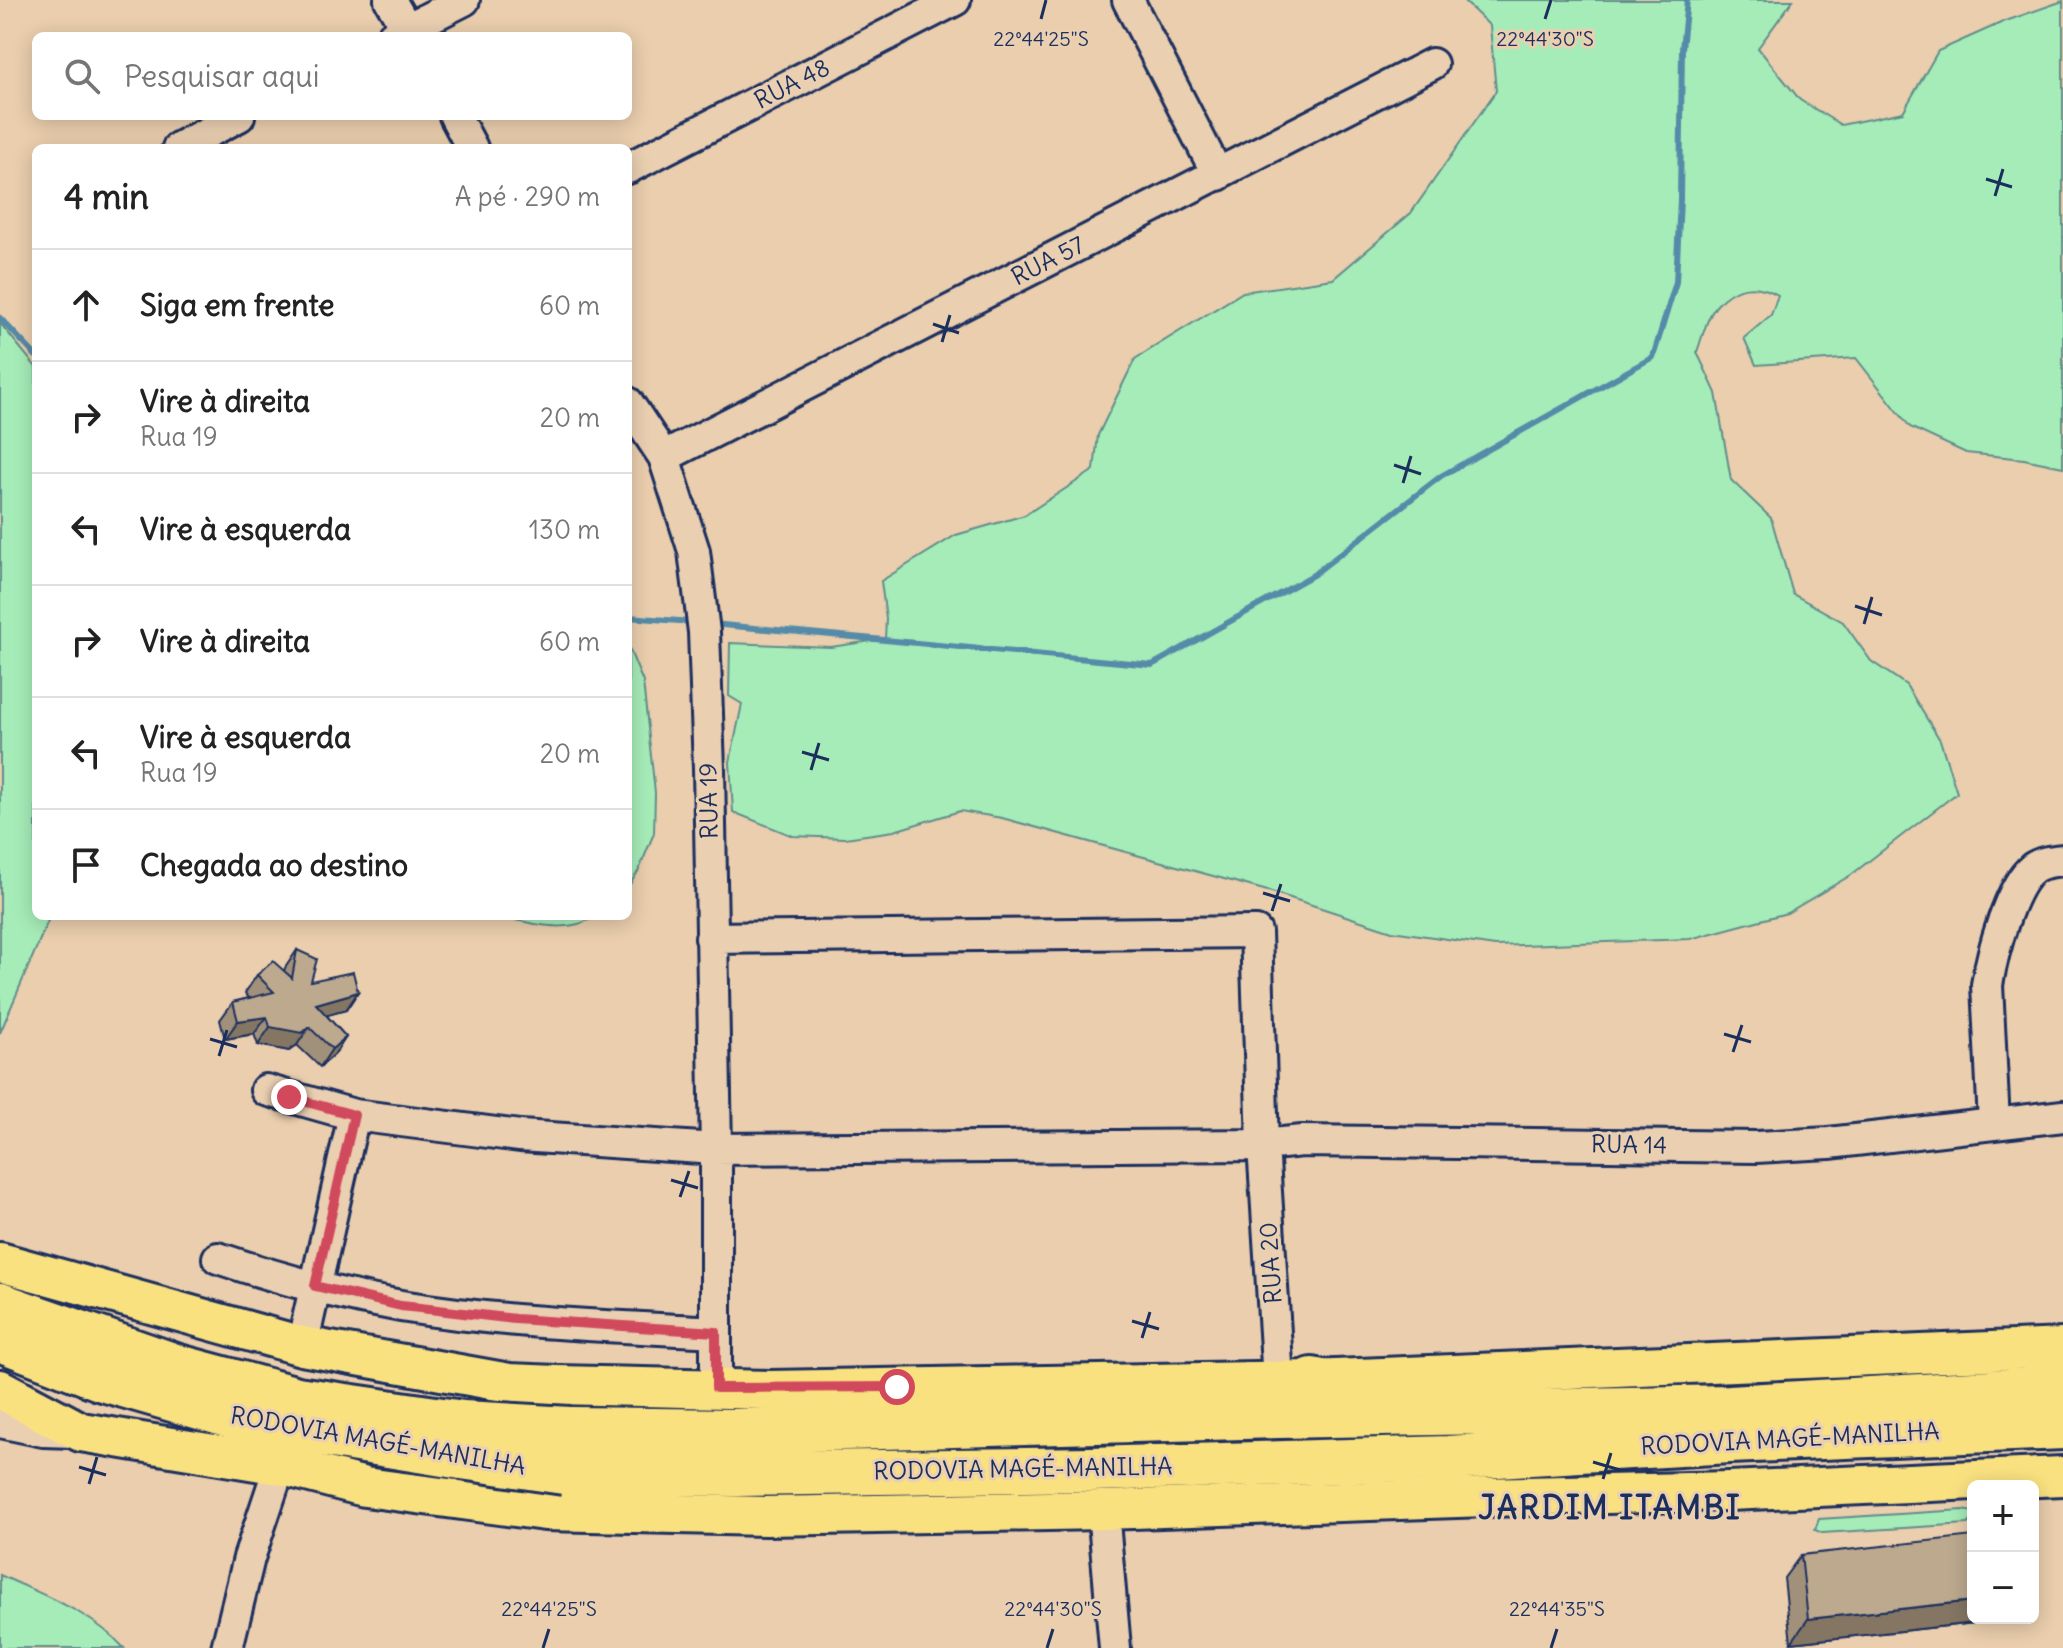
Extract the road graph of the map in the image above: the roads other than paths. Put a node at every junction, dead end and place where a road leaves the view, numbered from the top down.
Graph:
1 (390, 0) edge
2 (464, 0) edge
3 (955, 0) edge
4 (1128, 0) edge
5 (403, 32) edge
6 (408, 32) edge
7 (1432, 64) dead end
8 (232, 120) edge
9 (457, 120) edge
10 (191, 144) edge
11 (470, 144) edge
12 (632, 166) edge
13 (1218, 175) junction
14 (632, 409) edge
15 (664, 457) junction
16 (2063, 860) edge
17 (711, 938) junction
18 (266, 1090) dead end
19 (354, 1115) junction
20 (2063, 1116) edge
21 (1994, 1123) junction
22 (1263, 1145) junction
23 (716, 1149) junction
24 (218, 1258) dead end
25 (0, 1262) edge
26 (315, 1286) junction
27 (0, 1305) edge
28 (716, 1332) junction
29 (0, 1339) edge
30 (302, 1346) junction
31 (2063, 1348) edge
32 (105, 1361) junction
33 (1295, 1380) junction
34 (509, 1383) junction
35 (557, 1385) junction
36 (716, 1388) junction
37 (2063, 1388) edge
38 (0, 1389) edge
39 (1468, 1412) junction
40 (0, 1422) edge
41 (2063, 1427) edge
42 (81, 1432) junction
43 (462, 1440) junction
44 (280, 1465) junction
45 (2063, 1476) edge
46 (499, 1505) junction
47 (1103, 1510) junction
48 (545, 1511) junction
49 (227, 1648) edge
50 (1115, 1648) edge

1 - 5 street
2 - 6 street
3 - 12 street, RUA 48
4 - 13 street
7 - 13 street, RUA 57
8 - 10 street
9 - 11 street
13 - 15 street, RUA 57
14 - 15 street, RUA 19
15 - 17 street, RUA 19
16 - 21 street
17 - 22 street, RUA 20
17 - 23 street, RUA 19
18 - 19 street
19 - 23 street
19 - 26 street
20 - 21 street, RUA 14
21 - 22 street, RUA 14
22 - 23 street
22 - 33 street, RUA 20
23 - 28 street, RUA 19
24 - 26 street
25 - 30 main road
26 - 28 street
26 - 30 street
27 - 32 highway, RODOVIA MAGÉ-MANILHA
28 - 36 street, RUA 19
29 - 32 highway, RODOVIA MAGÉ-MANILHA
30 - 34 main road
31 - 33 main road
32 - 43 highway, RODOVIA MAGÉ-MANILHA
33 - 36 main road
33 - 39 highway
34 - 35 main road
34 - 46 main road
35 - 36 main road
35 - 48 main road
37 - 39 highway, RODOVIA MAGÉ-MANILHA
38 - 42 main road
39 - 43 highway, RODOVIA MAGÉ-MANILHA, bridge
40 - 42 street
41 - 43 highway, RODOVIA MAGÉ-MANILHA, bridge
42 - 44 main road
44 - 46 main road
44 - 49 street
45 - 47 main road
46 - 48 main road
47 - 48 main road
47 - 50 street

